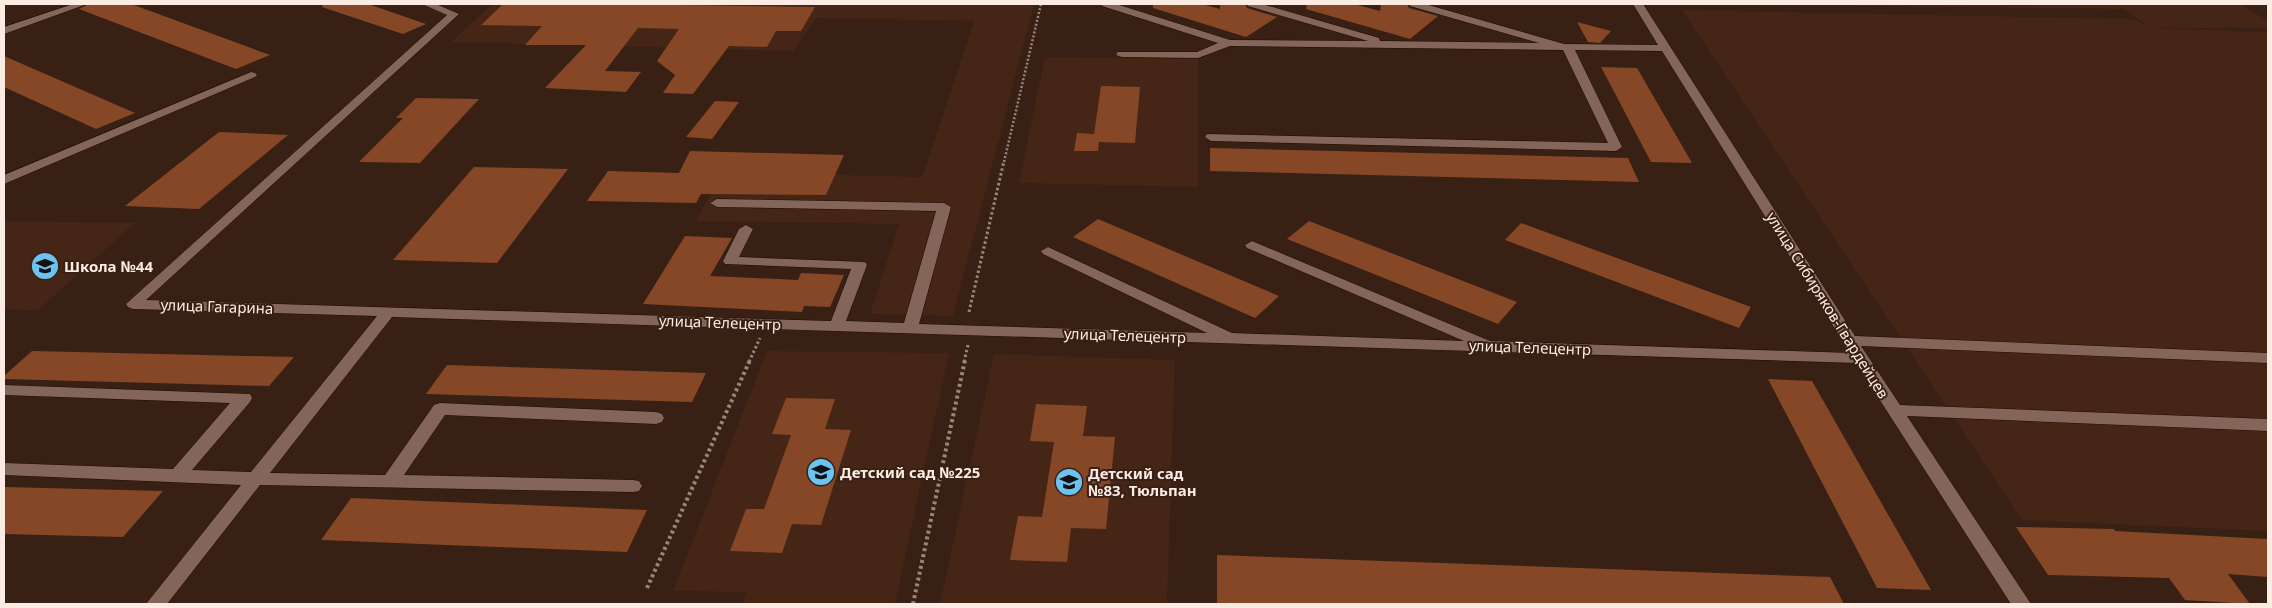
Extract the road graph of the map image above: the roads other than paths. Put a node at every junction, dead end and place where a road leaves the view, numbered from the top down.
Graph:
1 (82, 4) edge
2 (427, 4) edge
3 (1106, 4) edge
4 (1252, 4) edge
5 (1414, 4) edge
6 (1638, 4) edge
7 (4, 31) edge
8 (1229, 43) junction
9 (1393, 45) junction
10 (1568, 48) junction
11 (1666, 48) junction
12 (1122, 54) dead end
13 (250, 76) dead end
14 (1211, 137) dead end
15 (4, 180) edge
16 (717, 203) dead end
17 (746, 229) dead end
18 (1252, 245) dead end
19 (1048, 251) dead end
20 (389, 311) junction
21 (836, 325) junction
22 (910, 328) junction
23 (1232, 338) junction
24 (1850, 341) junction
25 (1491, 346) junction
26 (1861, 358) junction
27 (2268, 358) edge
28 (4, 390) edge
29 (1895, 410) junction
30 (656, 418) dead end
31 (2268, 425) edge
32 (4, 469) edge
33 (178, 475) junction
34 (256, 479) junction
35 (390, 482) junction
36 (633, 486) dead end
37 (156, 604) edge
38 (2021, 604) edge
39 (2029, 604) edge

1 - 7 street
2 - 20 street, улица Гагарина
3 - 8 street
4 - 9 street
5 - 10 street
6 - 11 street, улица Сибиряков-Гвардейцев
8 - 9 street
8 - 12 street
9 - 10 street
10 - 11 street
10 - 14 street
11 - 24 street, улица Сибиряков-Гвардейцев
13 - 15 street
16 - 22 street
17 - 21 street
18 - 25 street
19 - 23 street
20 - 21 street, улица Телецентр
20 - 34 street
21 - 22 street, улица Телецентр
22 - 23 street, улица Телецентр
23 - 25 street, улица Телецентр
24 - 26 street, улица Сибиряков-Гвардейцев
24 - 27 street
25 - 26 street, улица Телецентр
26 - 29 street, улица Сибиряков-Гвардейцев
28 - 33 street
29 - 31 street
29 - 38 street, улица Сибиряков-Гвардейцев
30 - 35 street
32 - 33 street
33 - 34 street
34 - 35 street
34 - 37 street
35 - 36 street
38 - 39 street

